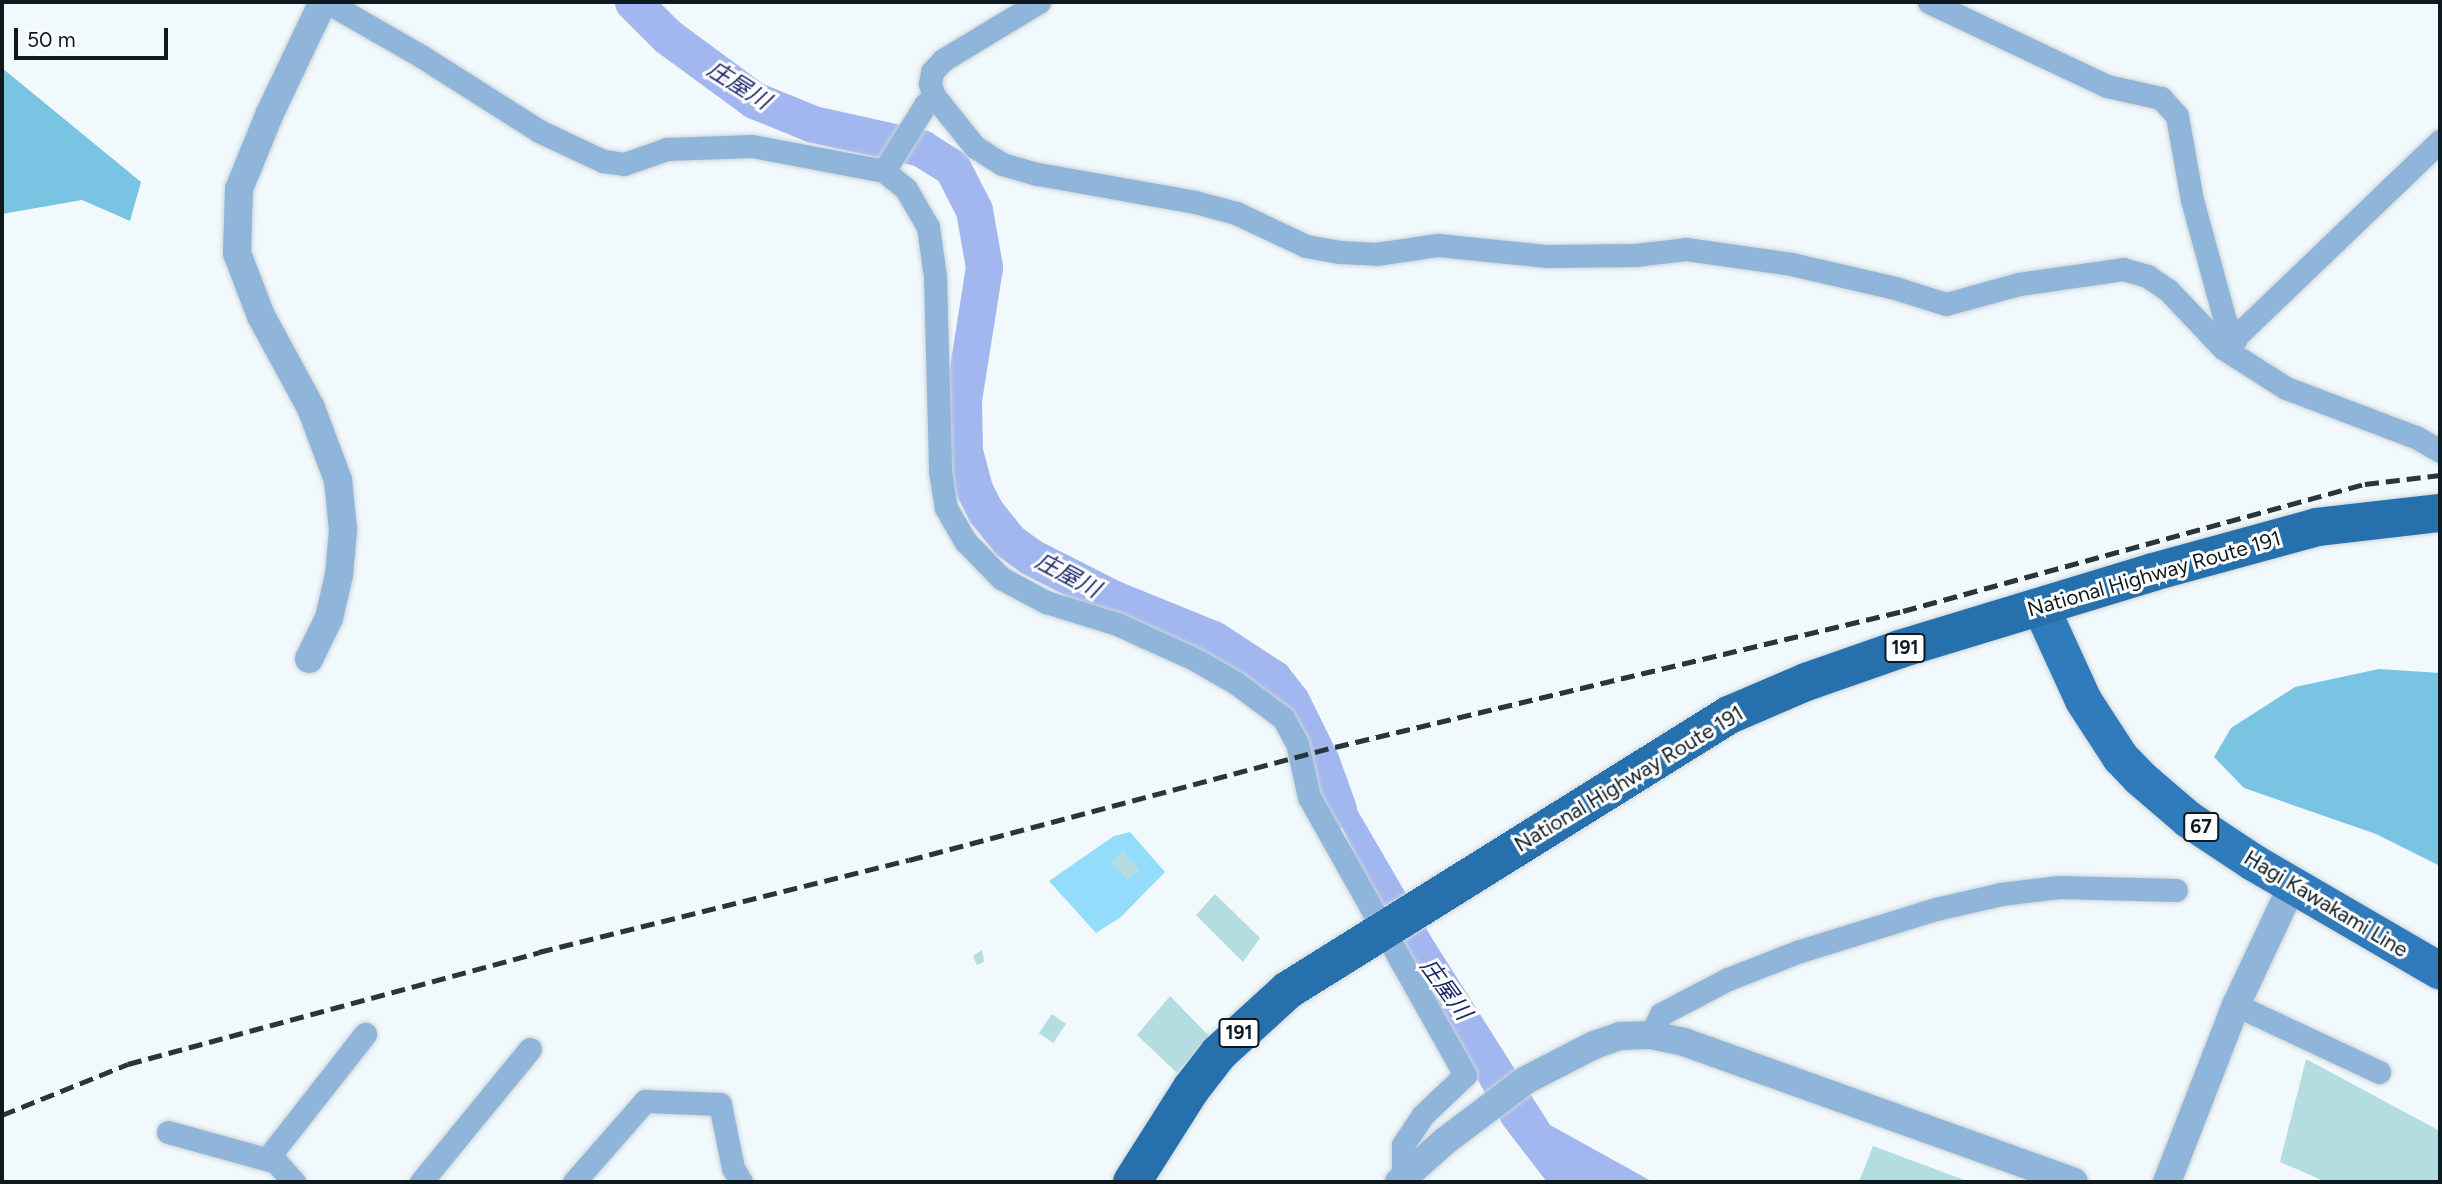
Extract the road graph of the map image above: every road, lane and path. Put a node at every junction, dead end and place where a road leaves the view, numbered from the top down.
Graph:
1 (325, 2) edge
2 (1039, 2) edge
3 (1929, 2) edge
4 (934, 96) junction
5 (2440, 141) edge
6 (884, 170) junction
7 (2230, 343) junction
8 (2440, 451) edge
9 (2440, 513) edge
10 (2040, 606) junction
11 (309, 659) dead end
12 (2292, 886) junction
13 (2176, 890) dead end
14 (1398, 923) junction
15 (2440, 971) edge
16 (2236, 1005) junction
17 (365, 1034) dead end
18 (1651, 1035) junction
19 (530, 1049) dead end
20 (2379, 1072) dead end
21 (168, 1132) dead end
22 (267, 1159) junction
23 (732, 1177) edge
24 (1401, 1180) edge
25 (294, 1182) edge
26 (421, 1182) edge
27 (574, 1182) edge
28 (1132, 1182) edge
29 (2074, 1182) edge
30 (2167, 1182) edge

1 - 6 street
1 - 11 street
2 - 4 street
3 - 7 street
4 - 6 street
4 - 7 street
5 - 7 street
6 - 14 street
7 - 8 street
9 - 10 highway, National Highway Route 191 / 191
10 - 12 main road, Hagi Kawakami Line / 67
10 - 14 highway, National Highway Route 191 / 191
12 - 15 main road, Hagi Kawakami Line / 67
12 - 16 street
13 - 18 street
14 - 24 street
14 - 28 highway, National Highway Route 191 / 191
16 - 20 street
16 - 30 street
17 - 22 street
18 - 24 street
18 - 29 street
19 - 26 street
21 - 22 street
22 - 25 street
23 - 27 street

